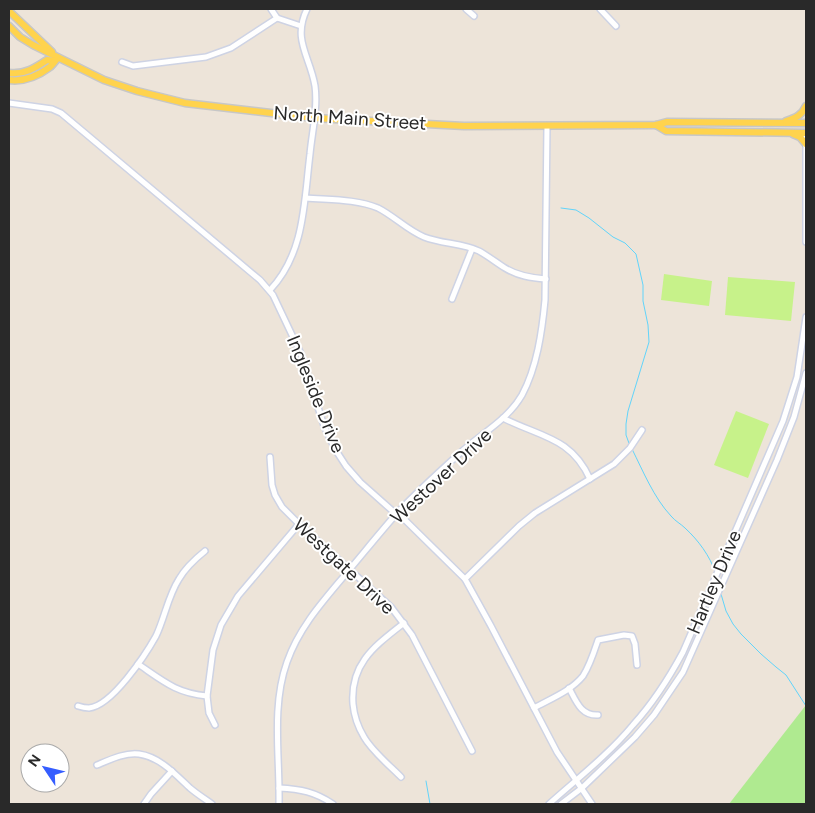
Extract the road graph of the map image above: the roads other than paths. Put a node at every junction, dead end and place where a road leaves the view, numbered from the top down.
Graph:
1 (271, 9) edge
2 (307, 9) edge
3 (466, 9) edge
4 (600, 9) edge
5 (9, 11) edge
6 (474, 16) dead end
7 (277, 18) junction
8 (9, 26) edge
9 (301, 26) junction
10 (616, 26) dead end
11 (56, 60) junction
12 (122, 62) dead end
13 (9, 73) edge
14 (9, 80) edge
15 (9, 103) edge
16 (806, 106) edge
17 (314, 118) junction
18 (780, 123) junction
19 (806, 123) edge
20 (656, 125) junction
21 (547, 126) junction
22 (792, 133) junction
23 (806, 133) edge
24 (806, 144) edge
25 (306, 198) junction
26 (806, 242) edge
27 (472, 248) junction
28 (546, 279) junction
29 (270, 290) junction
30 (452, 299) dead end
31 (806, 317) edge
32 (806, 373) edge
33 (504, 418) junction
34 (642, 430) dead end
35 (270, 457) dead end
36 (590, 479) junction
37 (396, 514) junction
38 (299, 524) junction
39 (205, 551) dead end
40 (350, 569) junction
41 (465, 579) junction
42 (404, 623) junction
43 (138, 664) junction
44 (637, 665) dead end
45 (569, 688) junction
46 (207, 696) junction
47 (78, 706) dead end
48 (534, 708) junction
49 (598, 715) dead end
50 (215, 725) dead end
51 (472, 751) dead end
52 (97, 765) dead end
53 (172, 771) junction
54 (401, 777) dead end
55 (576, 779) junction
56 (279, 788) junction
57 (582, 788) junction
58 (144, 804) edge
59 (212, 804) edge
60 (279, 804) edge
61 (333, 804) edge
62 (549, 804) edge
63 (561, 804) edge
64 (592, 804) edge

1 - 7 street
2 - 9 street
3 - 6 street
4 - 10 street
5 - 11 main road
7 - 9 street
7 - 12 street
8 - 11 main road, North Main Street
9 - 17 street
11 - 13 main road
11 - 14 main road
11 - 17 main road, North Main Street
15 - 29 street, Ingleside Drive
16 - 18 main road
17 - 21 main road, North Main Street
17 - 25 street
18 - 19 main road, North Main Street
18 - 20 main road, North Main Street
19 - 23 main road
20 - 21 main road, North Main Street
20 - 22 main road, North Main Street
21 - 28 street, Westover Drive
22 - 23 main road, North Main Street
22 - 24 main road
23 - 24 street
24 - 26 street
25 - 27 street
25 - 29 street
27 - 28 street
27 - 30 street
28 - 33 street, Westover Drive
29 - 37 street, Ingleside Drive
31 - 55 street, Hartley Drive
32 - 57 street, Hartley Drive
33 - 36 street
33 - 37 street, Westover Drive
34 - 36 street
35 - 38 street, Westgate Drive
36 - 41 street
37 - 40 street, Westover Drive
37 - 41 street, Ingleside Drive
38 - 40 street, Westgate Drive
38 - 46 street
39 - 43 street
40 - 42 street, Westgate Drive
40 - 56 street, Westover Drive
41 - 48 street, Ingleside Drive
42 - 51 street, Westgate Drive
42 - 54 street
43 - 46 street
43 - 47 street
44 - 45 street
45 - 48 street
45 - 49 street
46 - 50 street
48 - 55 street, Ingleside Drive
52 - 53 street
53 - 58 street
53 - 59 street
55 - 57 street, Ingleside Drive
55 - 62 street, Hartley Drive
56 - 60 street, Westover Drive
56 - 61 street
57 - 63 street, Hartley Drive
57 - 64 street, Ingleside Drive

